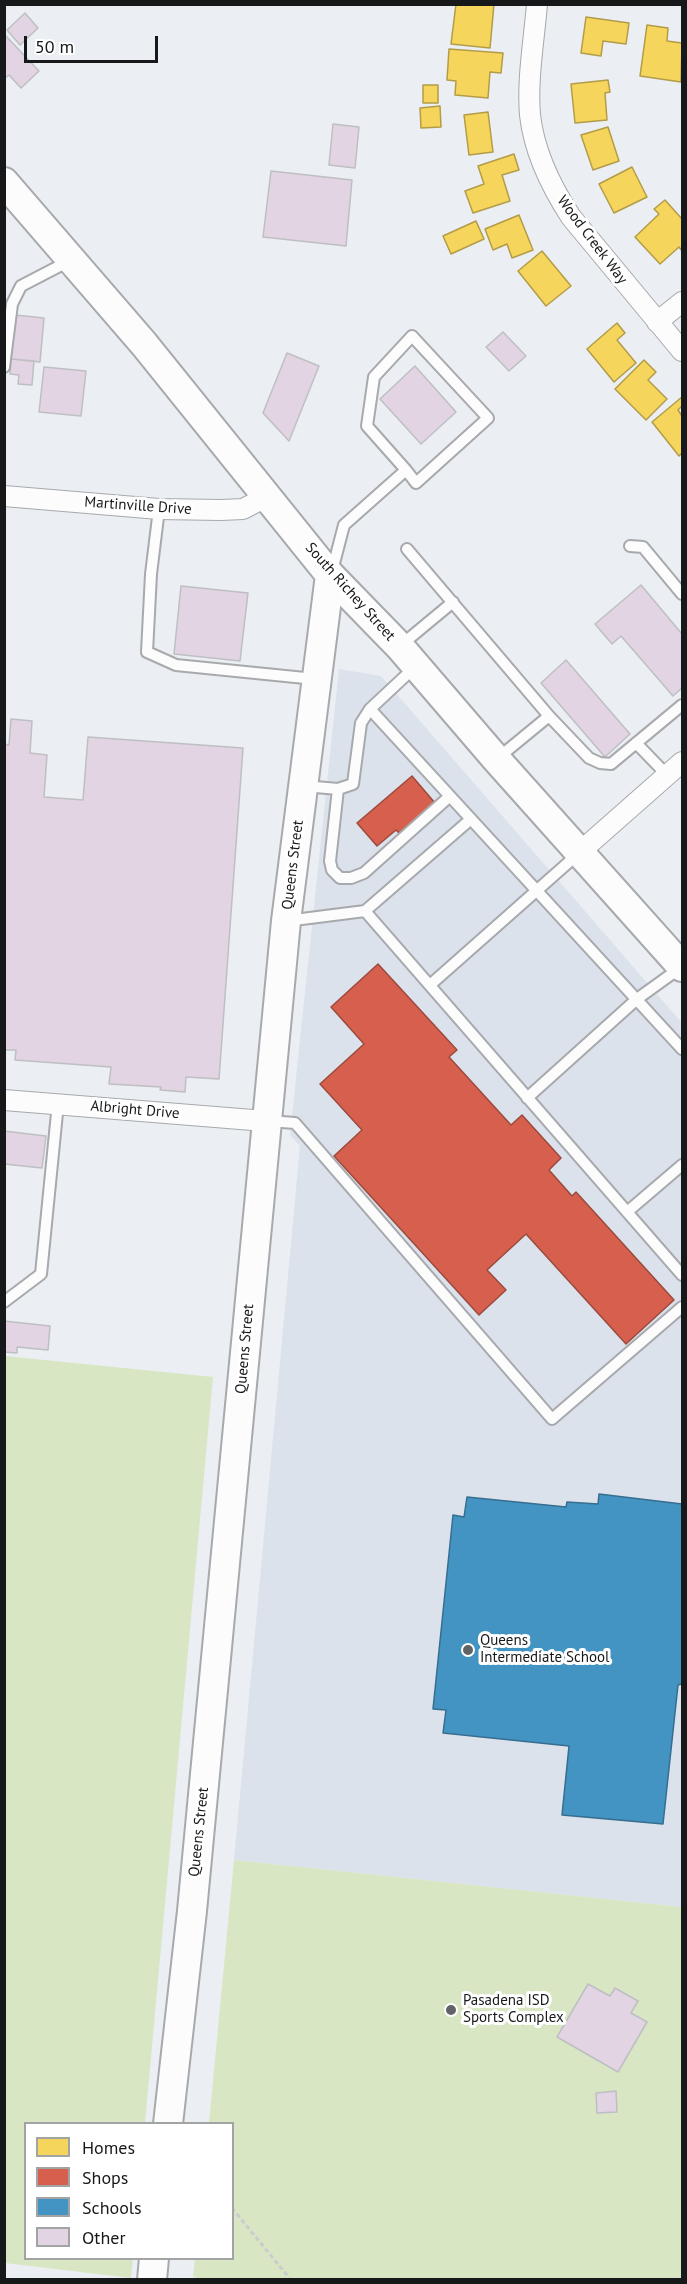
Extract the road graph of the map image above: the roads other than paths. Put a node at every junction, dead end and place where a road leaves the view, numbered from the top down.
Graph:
1 (537, 4) edge
2 (4, 182) edge
3 (72, 260) junction
4 (682, 302) edge
5 (657, 322) junction
6 (682, 351) edge
7 (4, 367) edge
8 (406, 470) junction
9 (4, 496) edge
10 (268, 496) junction
11 (159, 509) junction
12 (630, 546) dead end
13 (407, 549) dead end
14 (330, 575) junction
15 (682, 594) edge
16 (453, 602) junction
17 (408, 656) junction
18 (317, 679) junction
19 (682, 705) edge
20 (370, 709) junction
21 (549, 716) junction
22 (636, 743) junction
23 (496, 760) junction
24 (682, 762) edge
25 (667, 775) junction
26 (303, 786) junction
27 (338, 789) junction
28 (450, 796) junction
29 (471, 819) junction
30 (581, 852) junction
31 (537, 891) junction
32 (365, 911) junction
33 (286, 921) junction
34 (682, 967) edge
35 (430, 985) junction
36 (637, 999) junction
37 (682, 1049) edge
38 (527, 1098) junction
39 (4, 1100) edge
40 (58, 1103) junction
41 (266, 1121) junction
42 (682, 1165) edge
43 (627, 1212) junction
44 (682, 1275) edge
45 (4, 1302) edge
46 (682, 1306) edge
47 (168, 2122) edge
48 (154, 2260) edge
49 (152, 2280) edge

1 - 5 street, Wood Creek Way
2 - 3 street, South Richey Street
3 - 7 lane
3 - 10 street, South Richey Street
4 - 5 street
5 - 6 street, Wood Creek Way
8 - 8 lane
8 - 14 lane
9 - 11 street, Martinville Drive
10 - 11 street, Martinville Drive
10 - 14 street, South Richey Street
11 - 18 lane
12 - 15 lane
13 - 16 lane
14 - 17 street, South Richey Street
14 - 18 street, Queens Street
16 - 17 lane
16 - 21 lane
17 - 20 lane
17 - 23 street, South Richey Street
18 - 26 street, Queens Street
19 - 22 lane
20 - 27 lane
20 - 28 lane
21 - 22 lane
21 - 23 lane
22 - 25 lane
23 - 30 street, South Richey Street
24 - 25 street
25 - 30 street
26 - 27 lane
26 - 33 street, Queens Street
27 - 28 lane
28 - 29 lane
29 - 31 lane
29 - 32 lane
30 - 31 lane
30 - 34 street, South Richey Street
31 - 35 lane
31 - 36 lane
32 - 33 lane
32 - 35 lane
33 - 41 street, Queens Street
34 - 36 lane
35 - 38 lane
36 - 37 lane
36 - 38 lane
38 - 43 lane
39 - 40 street, Albright Drive
40 - 41 street, Albright Drive
40 - 45 lane
41 - 46 lane
41 - 47 street, Queens Street
42 - 43 lane
43 - 44 lane
48 - 49 street

